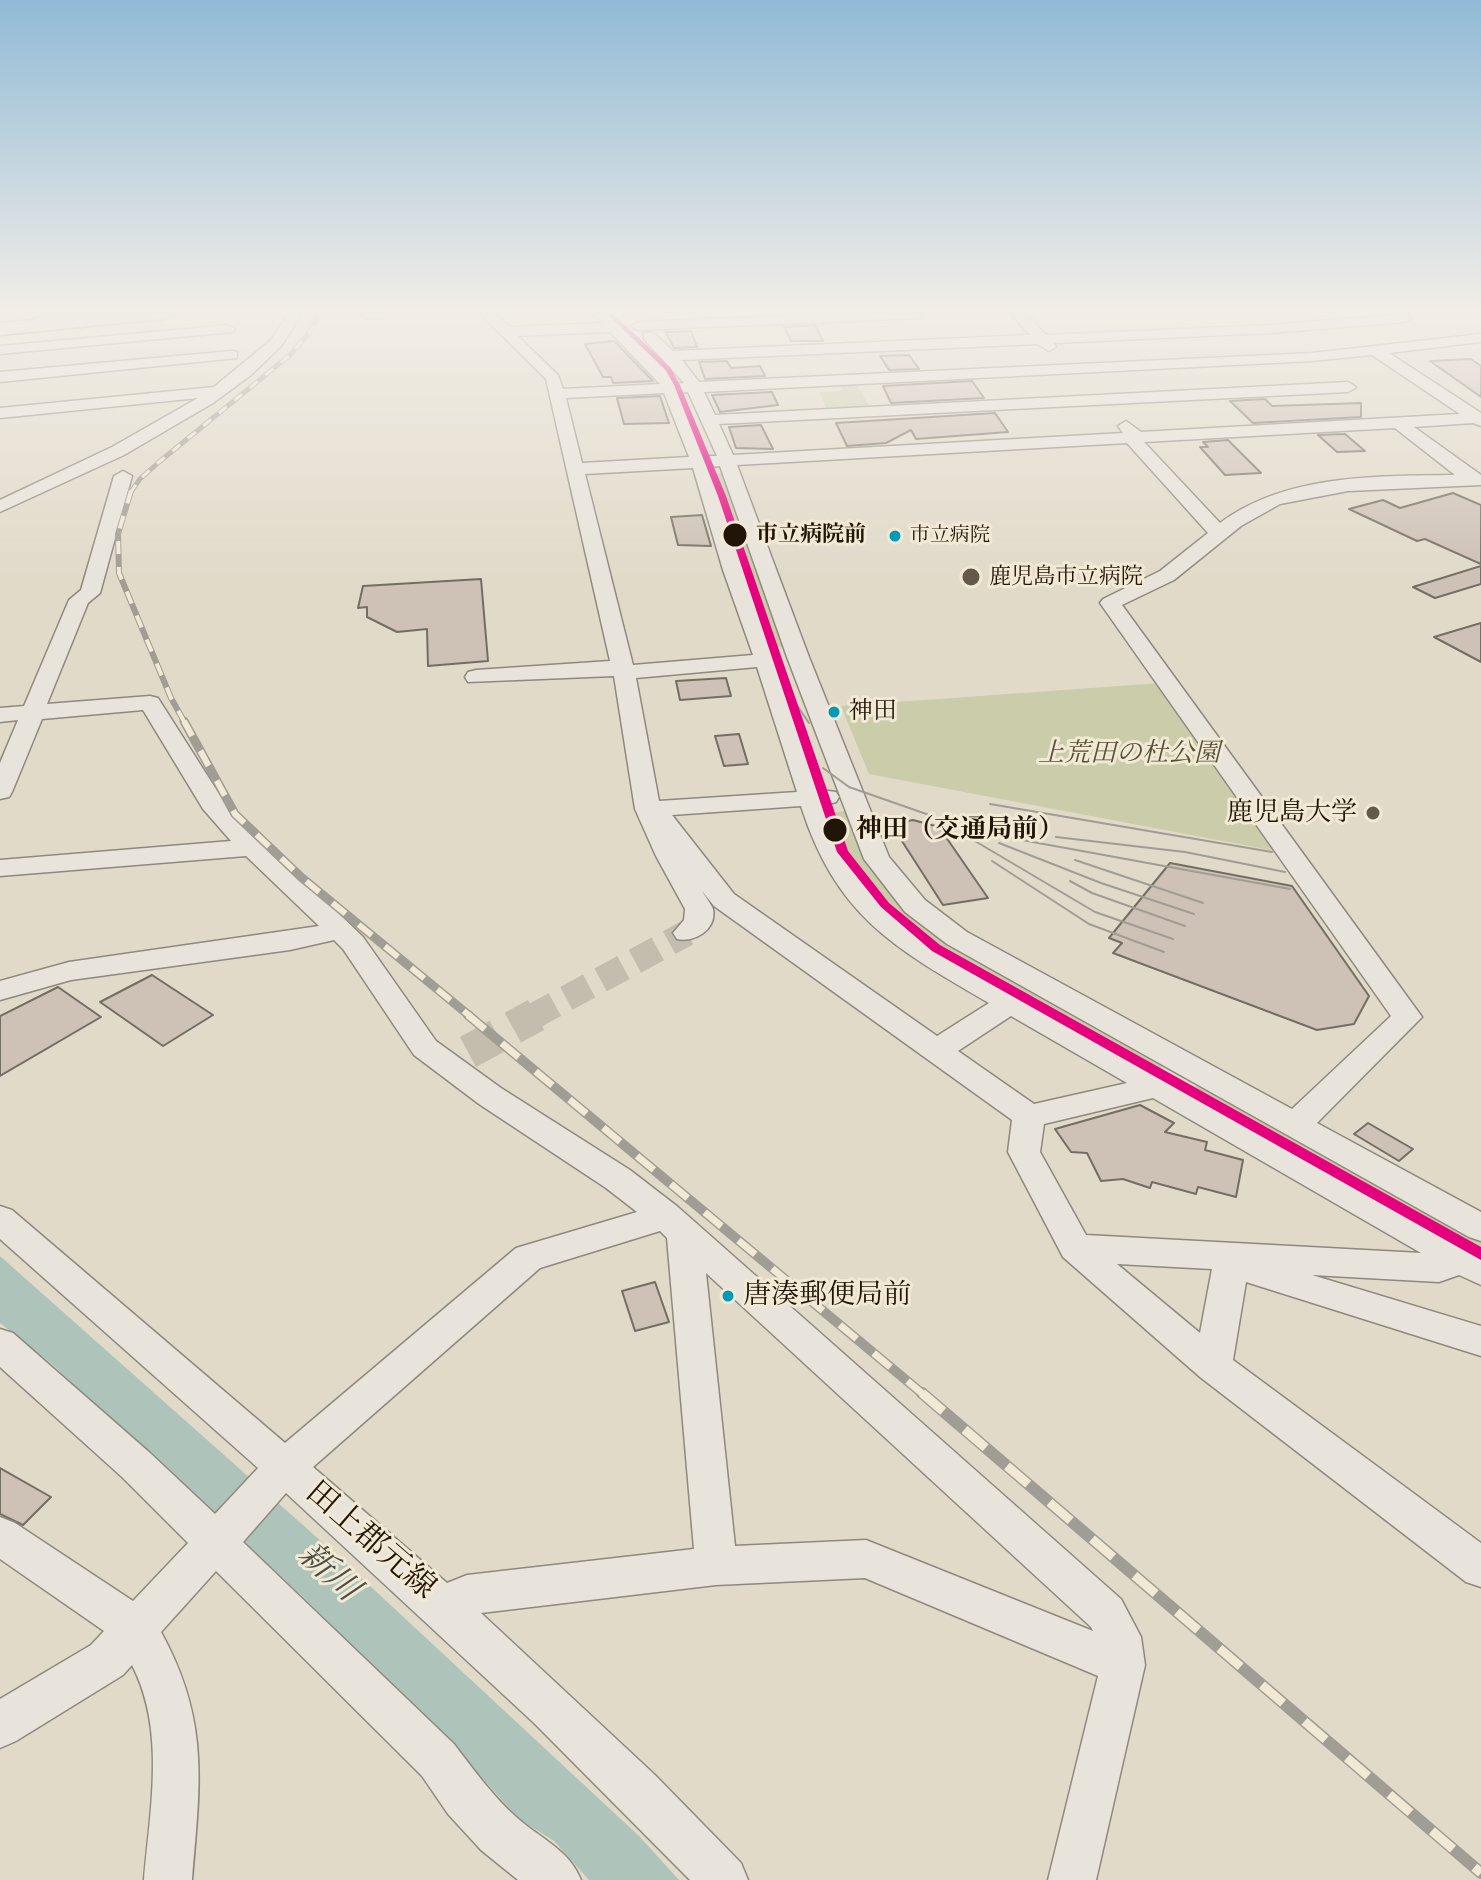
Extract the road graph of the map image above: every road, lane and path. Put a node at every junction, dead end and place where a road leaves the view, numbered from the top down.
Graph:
1 (27, 402) edge
2 (139, 402) edge
3 (201, 402) edge
4 (559, 402) edge
5 (675, 402) edge
6 (700, 402) edge
7 (874, 402) edge
8 (1050, 402) edge
9 (1103, 402) edge
10 (1454, 402) edge
11 (880, 411) junction
12 (1377, 411) dead end
13 (0, 413) edge
14 (25, 416) junction
15 (1480, 419) edge
16 (708, 420) junction
17 (1394, 422) junction
18 (1135, 436) junction
19 (903, 449) junction
20 (727, 460) junction
21 (700, 462) junction
22 (575, 469) junction
23 (123, 476) dead end
24 (1477, 480) edge
25 (0, 507) edge
26 (1218, 532) junction
27 (767, 660) junction
28 (624, 672) junction
29 (476, 677) dead end
30 (33, 713) junction
31 (0, 715) edge
32 (0, 792) edge
33 (851, 794) junction
34 (811, 799) junction
35 (648, 809) junction
36 (255, 847) junction
37 (0, 868) edge
38 (340, 930) junction
39 (687, 933) dead end
40 (0, 991) edge
41 (1009, 1003) junction
42 (936, 1051) junction
43 (1156, 1087) junction
44 (1029, 1116) junction
45 (1295, 1125) junction
46 (0, 1219) edge
47 (675, 1224) junction
48 (1481, 1228) edge
49 (1075, 1248) junction
50 (1215, 1259) junction
51 (1472, 1266) edge
52 (1481, 1341) edge
53 (0, 1344) edge
54 (1213, 1366) junction
55 (280, 1472) junction
56 (0, 1536) edge
57 (213, 1542) junction
58 (716, 1566) junction
59 (1481, 1568) edge
60 (443, 1605) junction
61 (136, 1628) junction
62 (1123, 1665) junction
63 (0, 1725) edge
64 (168, 1880) edge
65 (557, 1880) edge
66 (724, 1880) edge
67 (1072, 1880) edge

1 - 14 street
2 - 14 street
3 - 25 street
4 - 22 street
5 - 21 street
6 - 16 street
7 - 11 street
8 - 11 street
9 - 18 street
10 - 15 street
11 - 16 street
11 - 19 street
12 - 17 street
13 - 14 street
15 - 17 street
16 - 20 street
17 - 18 street
17 - 24 street
18 - 19 street
18 - 26 street
19 - 20 street
20 - 21 street
20 - 33 street
21 - 22 street
21 - 27 street
22 - 28 street
23 - 30 street
24 - 26 street
26 - 45 street
27 - 28 street
27 - 34 street
28 - 29 street
28 - 35 street
30 - 31 street
30 - 32 street
30 - 36 street
33 - 34 street
33 - 45 street
34 - 35 street
34 - 41 street
35 - 39 street
35 - 42 street
36 - 37 street
36 - 38 street
38 - 40 street
38 - 47 street
41 - 42 street
41 - 43 street
42 - 44 street
43 - 44 street
43 - 51 street
44 - 49 street
45 - 48 street
46 - 55 street, 田上郡元線
47 - 55 street
47 - 58 street
47 - 62 street
49 - 50 street
49 - 54 street
50 - 51 street
50 - 52 street
50 - 54 street
53 - 57 street
54 - 59 street
55 - 57 street
55 - 60 street, 田上郡元線
56 - 61 street
57 - 61 street
57 - 65 street
58 - 60 street
58 - 62 street
60 - 66 street, 田上郡元線
61 - 63 street
61 - 64 street
62 - 67 street

